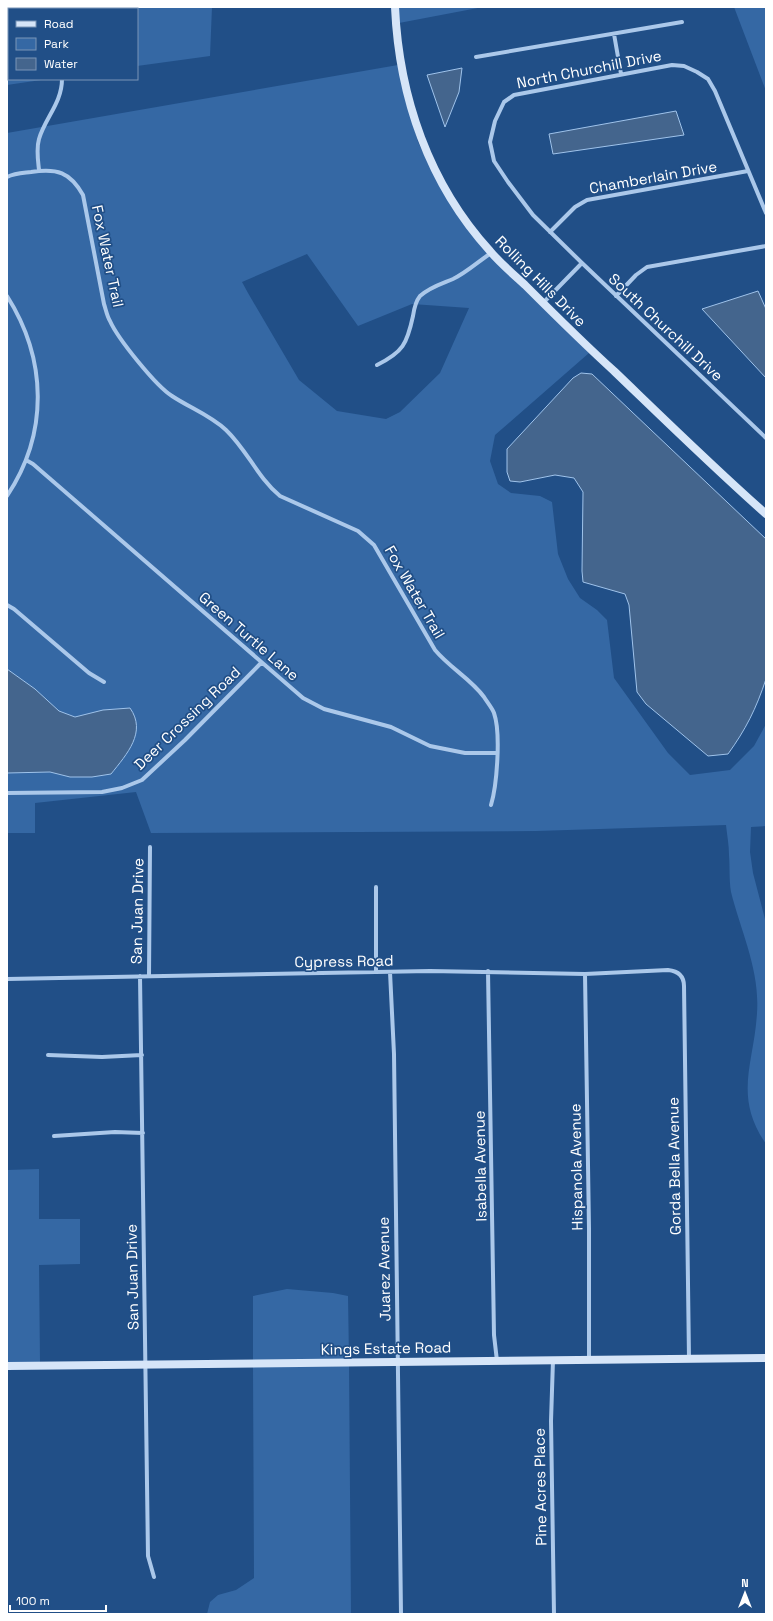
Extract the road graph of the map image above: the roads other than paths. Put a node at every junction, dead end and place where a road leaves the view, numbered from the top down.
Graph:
1 (395, 7) edge
2 (682, 22) dead end
3 (614, 34) junction
4 (476, 57) dead end
5 (621, 74) junction
6 (62, 80) edge
7 (39, 170) junction
8 (748, 171) junction
9 (7, 177) edge
10 (766, 213) edge
11 (550, 232) junction
12 (766, 246) edge
13 (491, 253) junction
14 (582, 263) junction
15 (7, 296) edge
16 (616, 296) junction
17 (543, 304) junction
18 (376, 365) dead end
19 (766, 438) edge
20 (26, 460) junction
21 (7, 496) edge
22 (766, 514) edge
23 (7, 605) edge
24 (261, 663) junction
25 (104, 682) dead end
26 (496, 753) junction
27 (7, 793) edge
28 (491, 805) dead end
29 (150, 847) dead end
30 (376, 887) dead end
31 (488, 971) junction
32 (376, 972) junction
33 (390, 972) junction
34 (585, 974) junction
35 (680, 974) joint
36 (140, 976) junction
37 (149, 976) junction
38 (7, 979) edge
39 (48, 1055) dead end
40 (142, 1055) junction
41 (143, 1133) junction
42 (54, 1136) dead end
43 (766, 1358) edge
44 (689, 1359) junction
45 (553, 1360) junction
46 (589, 1360) junction
47 (497, 1361) junction
48 (397, 1362) junction
49 (146, 1364) junction
50 (7, 1366) edge
51 (154, 1577) dead end
52 (401, 1614) edge
53 (554, 1614) edge

1 - 13 street, Rolling Hills Drive
2 - 3 street
3 - 4 street
3 - 5 street
5 - 8 street, North Churchill Drive
5 - 11 street, North Churchill Drive
6 - 7 street
7 - 9 street, Fox Water Trail
7 - 26 street, Fox Water Trail
8 - 10 street, North Churchill Drive
8 - 11 street, Chamberlain Drive
11 - 14 street, South Churchill Drive
12 - 16 street
13 - 17 street, Rolling Hills Drive
13 - 18 street
14 - 16 street, South Churchill Drive
14 - 17 street
15 - 20 street
16 - 19 street, South Churchill Drive
17 - 22 street, Rolling Hills Drive
20 - 21 street
20 - 24 street, Green Turtle Lane
23 - 25 street
24 - 26 street, Green Turtle Lane
24 - 27 street, Deer Crossing Road
26 - 28 street, Fox Water Trail
29 - 37 street, San Juan Drive
30 - 32 street
31 - 33 street, Cypress Road
31 - 34 street, Cypress Road
31 - 47 street, Isabella Avenue
32 - 33 street, Cypress Road
32 - 37 street, Cypress Road
33 - 48 street, Juarez Avenue
34 - 35 street, Cypress Road
34 - 46 street, Hispanola Avenue
35 - 44 street, Gorda Bella Avenue
36 - 37 street, Cypress Road
36 - 38 street, Cypress Road
36 - 40 street, San Juan Drive
39 - 40 street
40 - 41 street, San Juan Drive
41 - 42 street
41 - 49 street, San Juan Drive
43 - 44 street, Kings Estate Road
44 - 46 street, Kings Estate Road
45 - 46 street, Kings Estate Road
45 - 47 street, Kings Estate Road
45 - 53 street, Pine Acres Place
47 - 48 street, Kings Estate Road
48 - 49 street, Kings Estate Road
48 - 52 street, Juarez Avenue
49 - 50 street, Kings Estate Road
49 - 51 street, San Juan Drive

